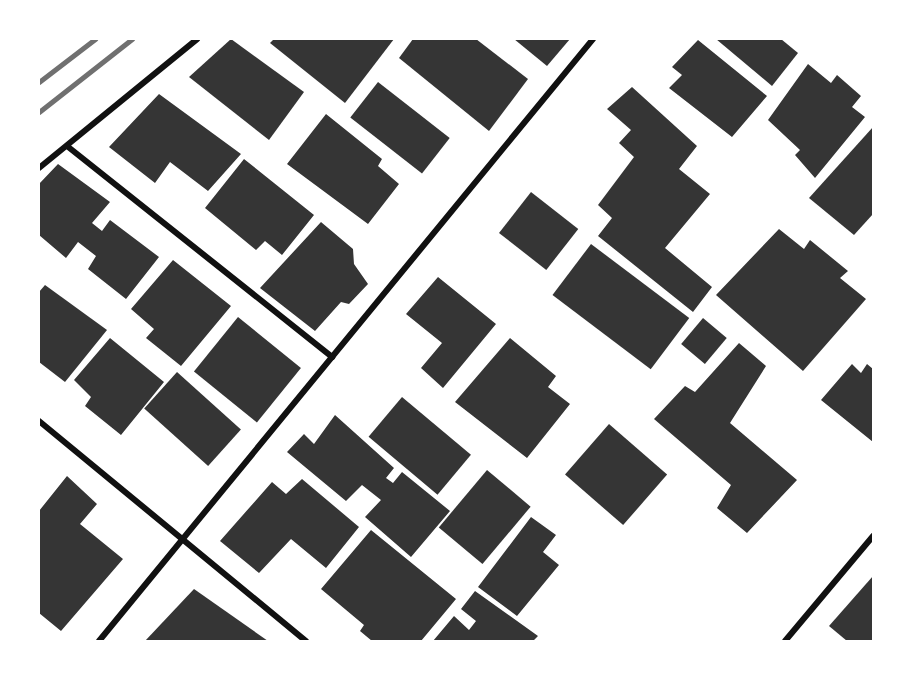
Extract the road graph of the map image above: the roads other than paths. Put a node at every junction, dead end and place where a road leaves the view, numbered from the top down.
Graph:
1 (197, 39) edge
2 (593, 39) edge
3 (68, 146) junction
4 (39, 168) edge
5 (332, 357) junction
6 (39, 421) edge
7 (873, 536) edge
8 (183, 538) junction
9 (99, 641) edge
10 (306, 641) edge
11 (785, 641) edge

1 - 3 street
2 - 5 street
3 - 4 street
3 - 5 street
5 - 8 street
6 - 8 street
7 - 11 street
8 - 9 street
8 - 10 street

